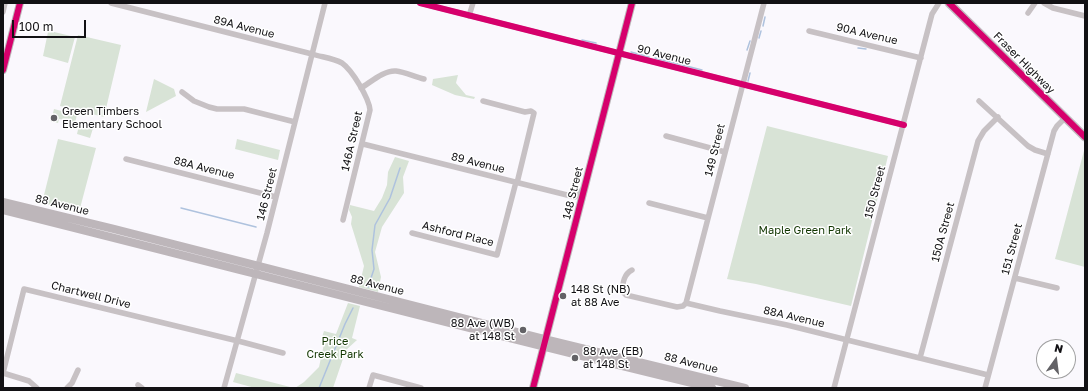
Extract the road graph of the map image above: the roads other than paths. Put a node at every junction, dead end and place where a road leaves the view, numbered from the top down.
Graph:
1 (5, 3) edge
2 (17, 3) edge
3 (20, 3) edge
4 (111, 3) edge
5 (324, 3) edge
6 (420, 3) edge
7 (473, 3) edge
8 (632, 3) edge
9 (764, 3) edge
10 (939, 3) edge
11 (949, 3) edge
12 (1035, 3) edge
13 (1044, 3) edge
14 (3, 12) edge
15 (1028, 13) dead end
16 (469, 16) junction
17 (1085, 16) edge
18 (809, 31) dead end
19 (3, 50) edge
20 (312, 54) junction
21 (619, 54) junction
22 (921, 58) junction
23 (3, 70) edge
24 (424, 79) dead end
25 (743, 85) junction
26 (361, 88) junction
27 (182, 92) dead end
28 (483, 101) dead end
29 (980, 101) dead end
30 (998, 117) junction
31 (1065, 118) junction
32 (295, 122) junction
33 (904, 125) junction
34 (666, 136) dead end
35 (1085, 137) edge
36 (362, 144) junction
37 (725, 152) junction
38 (1048, 154) junction
39 (126, 159) dead end
40 (516, 183) junction
41 (584, 187) junction
42 (276, 197) junction
43 (3, 202) edge
44 (649, 203) dead end
45 (3, 210) edge
46 (708, 218) junction
47 (343, 220) dead end
48 (412, 233) dead end
49 (257, 269) junction
50 (632, 270) dead end
51 (1015, 278) junction
52 (1057, 288) dead end
53 (686, 303) junction
54 (846, 340) junction
55 (237, 341) junction
56 (545, 344) junction
57 (283, 353) dead end
58 (920, 358) junction
59 (78, 370) dead end
60 (3, 373) edge
61 (988, 375) junction
62 (37, 388) edge
63 (67, 388) edge
64 (224, 388) edge
65 (369, 388) edge
66 (421, 388) edge
67 (533, 388) edge
68 (712, 388) edge
69 (745, 388) edge
70 (834, 388) edge
71 (985, 388) edge

1 - 14 street
2 - 19 main road
3 - 23 main road
4 - 20 street, 89A Avenue
5 - 20 street, 146 Street
6 - 16 street, 90 Avenue
7 - 16 street
8 - 21 main road, 148 Street
9 - 25 street, 149 Street
10 - 22 street, 150 Street
11 - 31 main road, Fraser Highway
12 - 15 street
13 - 17 street
16 - 21 street, 90 Avenue
18 - 22 street, 90A Avenue
20 - 26 street, 89A Avenue
20 - 32 street, 146 Street
21 - 25 street, 90 Avenue
21 - 41 main road, 148 Street
22 - 33 street, 150 Street
24 - 26 street
25 - 33 street, 90 Avenue
25 - 37 street, 149 Street
26 - 36 street, 146A Street
27 - 32 street
28 - 40 street
29 - 30 street
30 - 38 street
30 - 58 street, 150A Street
31 - 35 main road, Fraser Highway
31 - 38 street, 151 Street
32 - 42 street, 146 Street
33 - 54 street, 150 Street
34 - 37 street
36 - 40 street, 89 Avenue
36 - 47 street, 146A Street
37 - 46 street, 149 Street
38 - 51 street, 151 Street
39 - 42 street, 88A Avenue
40 - 41 street, 89 Avenue
40 - 48 street, Ashford Place
41 - 56 main road, 148 Street
42 - 49 street, 146 Street
43 - 49 main road, 88 Avenue
44 - 46 street
45 - 49 main road, 88 Avenue
46 - 53 street, 149 Street
49 - 55 street, 146 Street
49 - 56 main road, 88 Avenue
50 - 53 street, 88A Avenue
51 - 52 street
51 - 61 street, 151 Street
53 - 54 street, 88A Avenue
54 - 58 street, 88A Avenue
54 - 70 street, 150 Street
55 - 57 street
55 - 60 street, Chartwell Drive
55 - 64 street, 146 Street
56 - 67 main road, 148 Street
56 - 68 main road, 88 Avenue
56 - 69 main road, 88 Avenue
58 - 61 street, 88A Avenue
59 - 63 street
60 - 62 street, Chartwell Drive
61 - 71 street, 151 Street
65 - 66 street

